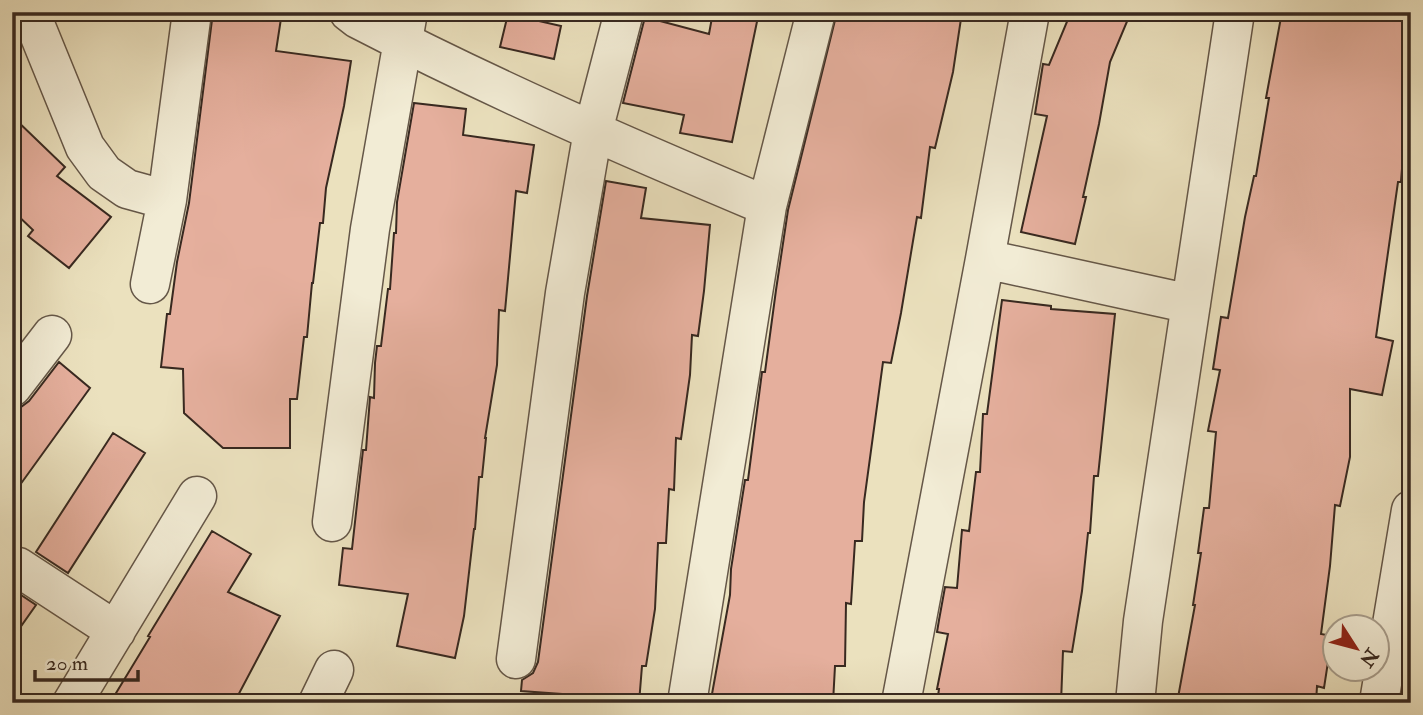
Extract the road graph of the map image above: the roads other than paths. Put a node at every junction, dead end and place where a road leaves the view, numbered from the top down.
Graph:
1 (30, 12) edge
2 (192, 12) edge
3 (349, 12) edge
4 (624, 12) edge
5 (816, 12) edge
6 (1030, 12) edge
7 (1235, 12) edge
8 (405, 27) edge
9 (593, 131) junction
10 (167, 200) junction
11 (767, 206) junction
12 (985, 259) junction
13 (150, 284) dead end
14 (1191, 304) junction
15 (52, 335) dead end
16 (12, 387) edge
17 (197, 496) dead end
18 (1411, 510) edge
19 (332, 523) dead end
20 (18, 568) dead end
21 (116, 631) junction
22 (516, 659) dead end
23 (1380, 695) dead end
24 (72, 703) edge
25 (687, 703) edge
26 (901, 703) edge
27 (1135, 703) edge

1 - 10 street
2 - 10 street
3 - 8 street
4 - 9 street
5 - 11 street
6 - 12 street
7 - 14 street
8 - 9 street
8 - 19 street
9 - 11 street
9 - 22 street
10 - 13 street
11 - 25 street
12 - 14 street
12 - 26 street
14 - 27 street
15 - 16 street
17 - 21 street
18 - 23 street
20 - 21 street
21 - 24 street

